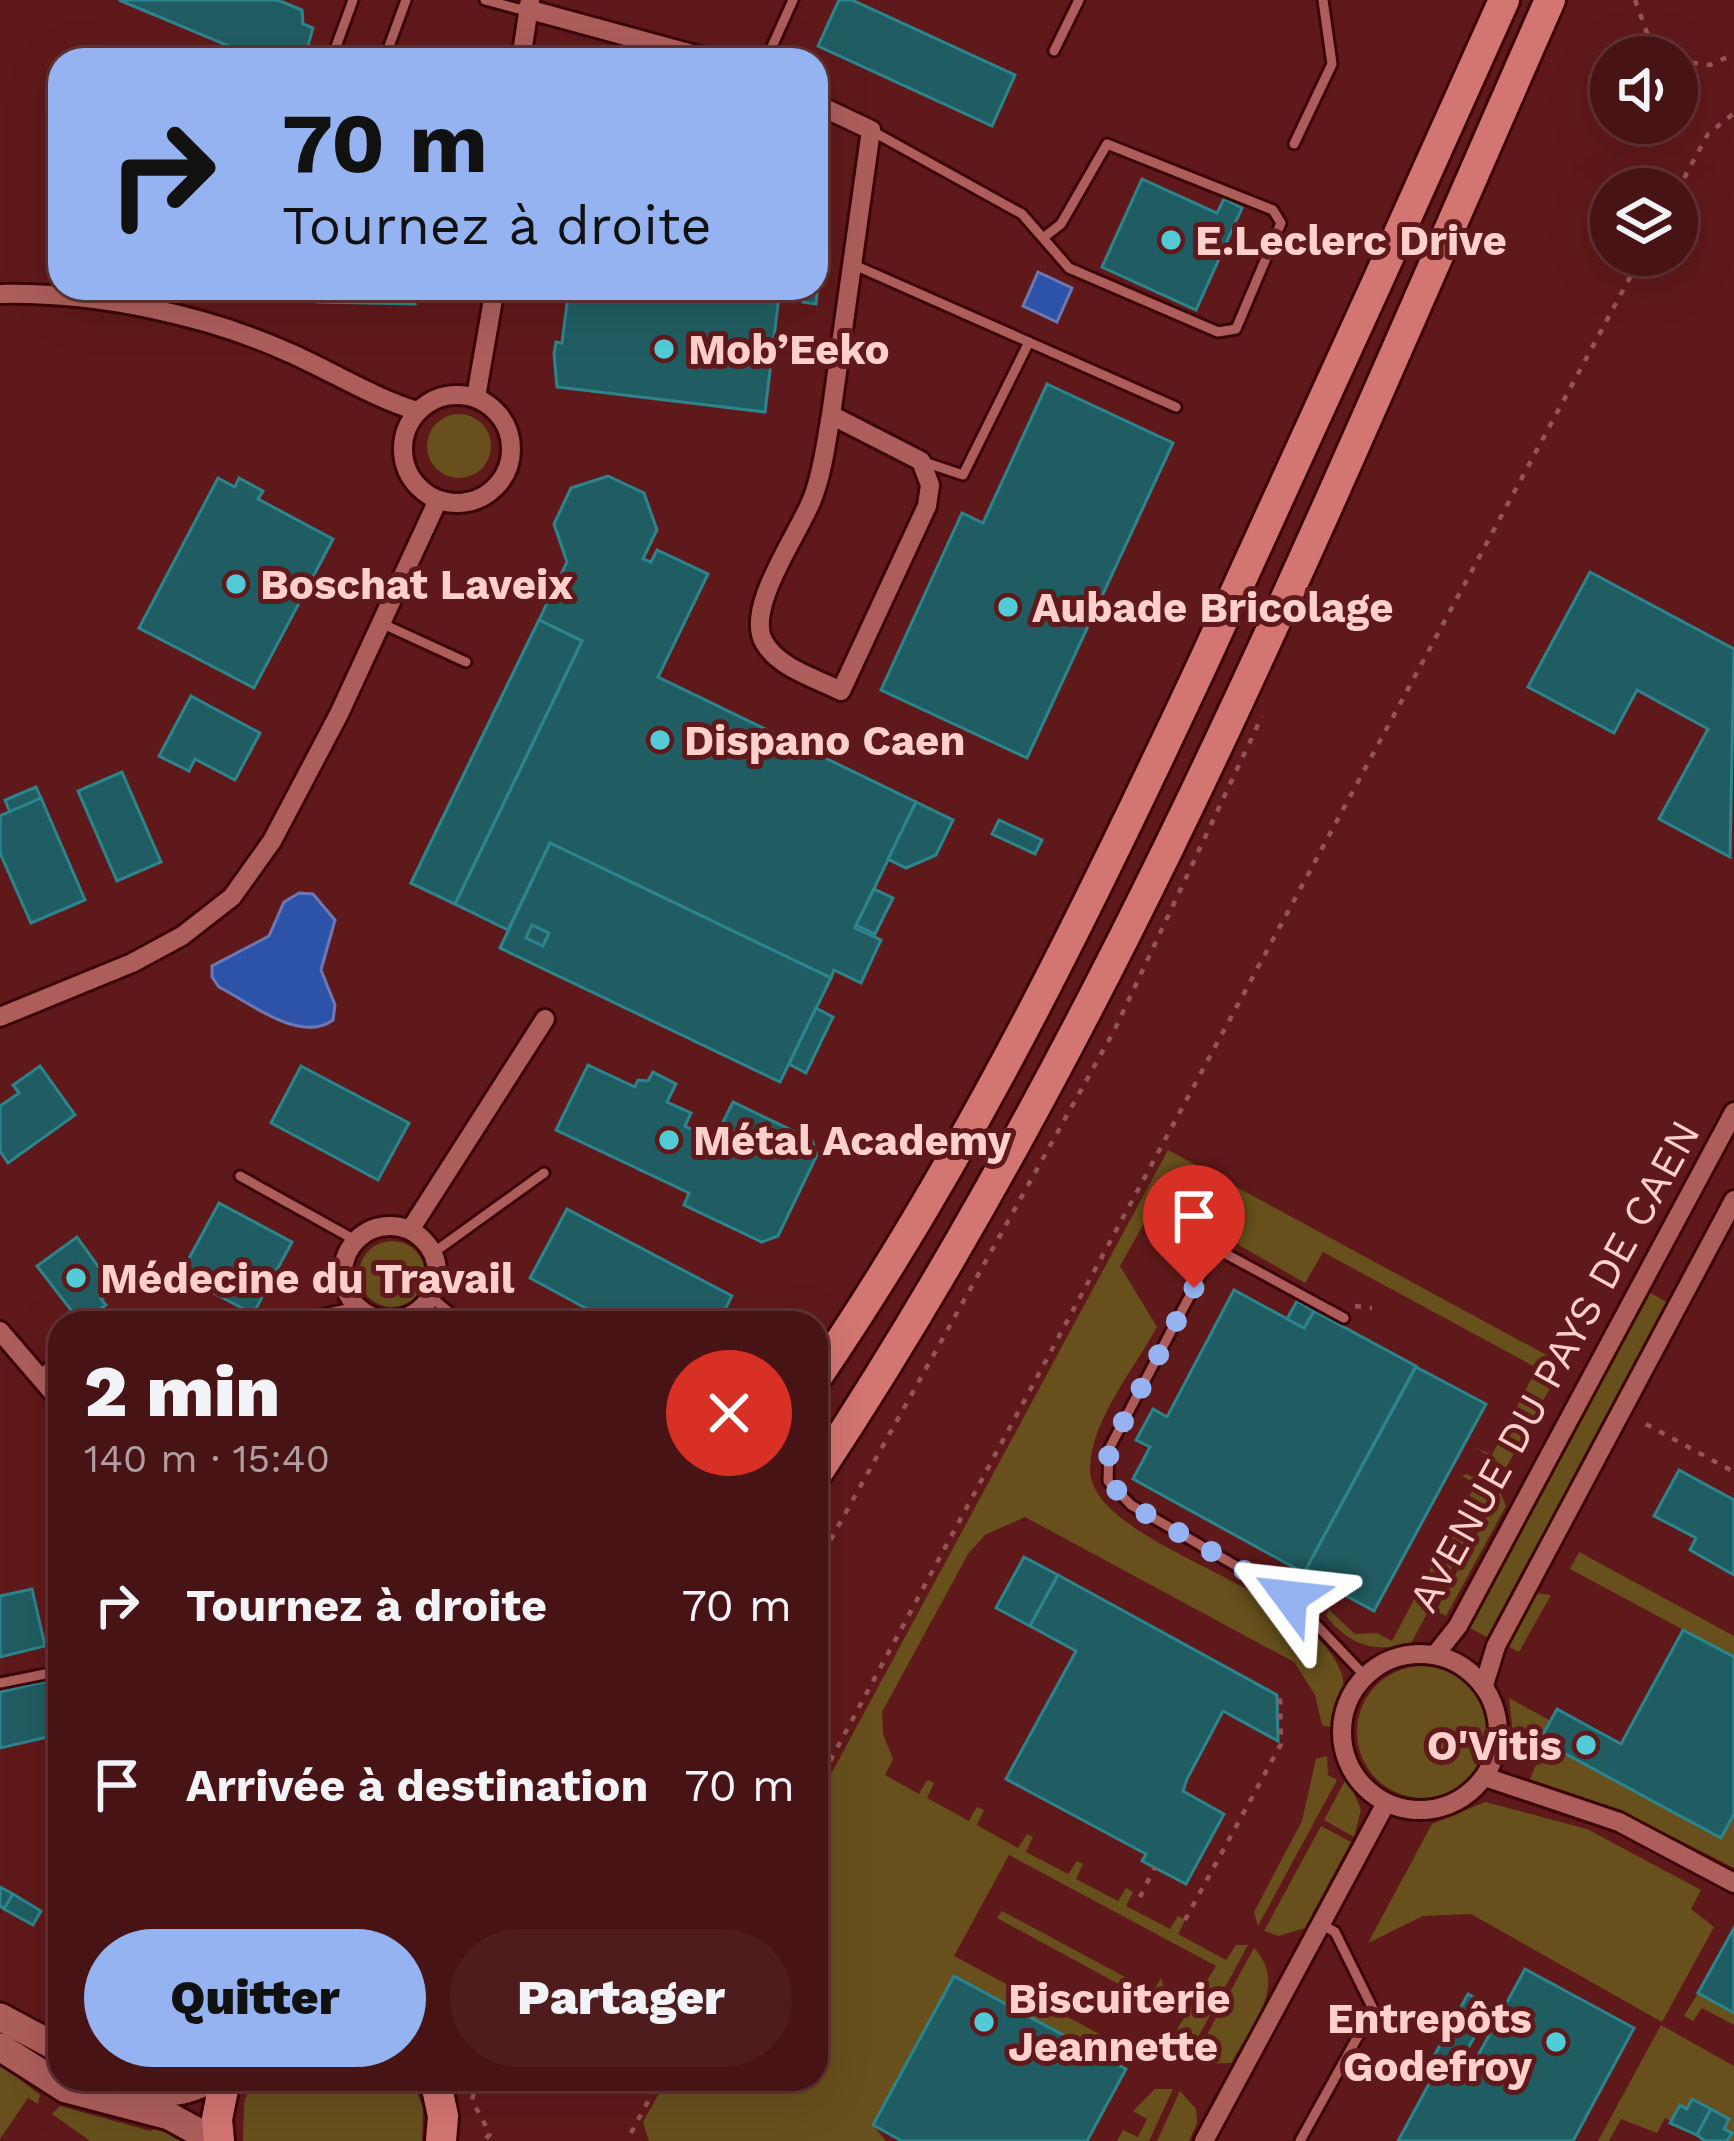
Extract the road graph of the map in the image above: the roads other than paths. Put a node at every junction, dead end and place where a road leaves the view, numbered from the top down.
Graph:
1 (353, 0) edge
2 (406, 0) edge
3 (485, 0) edge
4 (793, 0) edge
5 (1078, 0) edge
6 (1323, 0) edge
7 (1504, 0) edge
8 (1550, 0) edge
9 (528, 7) edge
10 (335, 48) edge
11 (388, 48) edge
12 (523, 48) edge
13 (671, 48) edge
14 (771, 48) edge
15 (1054, 51) dead end
16 (828, 110) edge
17 (871, 130) junction
18 (1294, 144) dead end
19 (1043, 238) junction
20 (852, 264) junction
21 (0, 293) edge
22 (48, 295) edge
23 (145, 300) edge
24 (493, 300) edge
25 (1029, 342) junction
26 (476, 397) junction
27 (1176, 407) dead end
28 (417, 411) junction
29 (831, 415) junction
30 (921, 461) junction
31 (438, 500) junction
32 (383, 623) junction
33 (466, 662) dead end
34 (0, 1017) edge
35 (545, 1019) dead end
36 (1734, 1112) edge
37 (544, 1173) dead end
38 (240, 1176) dead end
39 (1734, 1200) edge
40 (410, 1230) junction
41 (356, 1240) junction
42 (433, 1253) junction
43 (431, 1297) junction
44 (362, 1311) edge
45 (415, 1311) edge
46 (448, 1311) edge
47 (1343, 1318) dead end
48 (0, 1331) edge
49 (828, 1359) edge
50 (48, 1368) edge
51 (41, 1374) junction
52 (48, 1384) edge
53 (828, 1455) edge
54 (1435, 1654) junction
55 (48, 1673) edge
56 (1365, 1676) junction
57 (0, 1683) edge
58 (1484, 1685) junction
59 (1485, 1777) junction
60 (1386, 1803) junction
61 (1734, 1883) edge
62 (1321, 1924) junction
63 (0, 2017) edge
64 (48, 2043) edge
65 (0, 2047) edge
66 (48, 2073) edge
67 (90, 2091) edge
68 (223, 2091) edge
69 (437, 2091) edge
70 (446, 2133) edge
71 (217, 2141) edge
72 (1204, 2141) edge
73 (1300, 2141) edge

1 - 10 lane
2 - 11 lane
3 - 9 lane
4 - 14 lane
5 - 15 lane
6 - 18 lane
7 - 49 main road
8 - 53 main road
9 - 12 street
9 - 13 street
16 - 17 street
17 - 19 lane
17 - 20 street
19 - 19 lane
20 - 25 lane
20 - 29 street
21 - 22 street
23 - 28 street
24 - 26 street
25 - 27 lane
25 - 30 lane
26 - 28 street
26 - 31 street
28 - 31 street
29 - 30 street
29 - 30 street
31 - 32 street
32 - 33 lane
32 - 34 street
35 - 40 street
36 - 54 street, AVENUE DU PAYS DE CAEN
37 - 42 lane
38 - 41 lane
39 - 58 street, AVENUE DU PAYS DE CAEN
40 - 41 street
40 - 42 street
41 - 44 street
42 - 43 street
43 - 45 street
43 - 46 lane
47 - 56 lane
48 - 51 street
50 - 51 lane
51 - 52 street
54 - 56 street
54 - 58 street
55 - 57 lane
56 - 60 street
58 - 59 street
59 - 60 street
59 - 61 street
60 - 62 street
62 - 72 street
62 - 73 lane
63 - 64 main road
65 - 66 main road
67 - 71 main road
68 - 71 main road
69 - 70 main road

